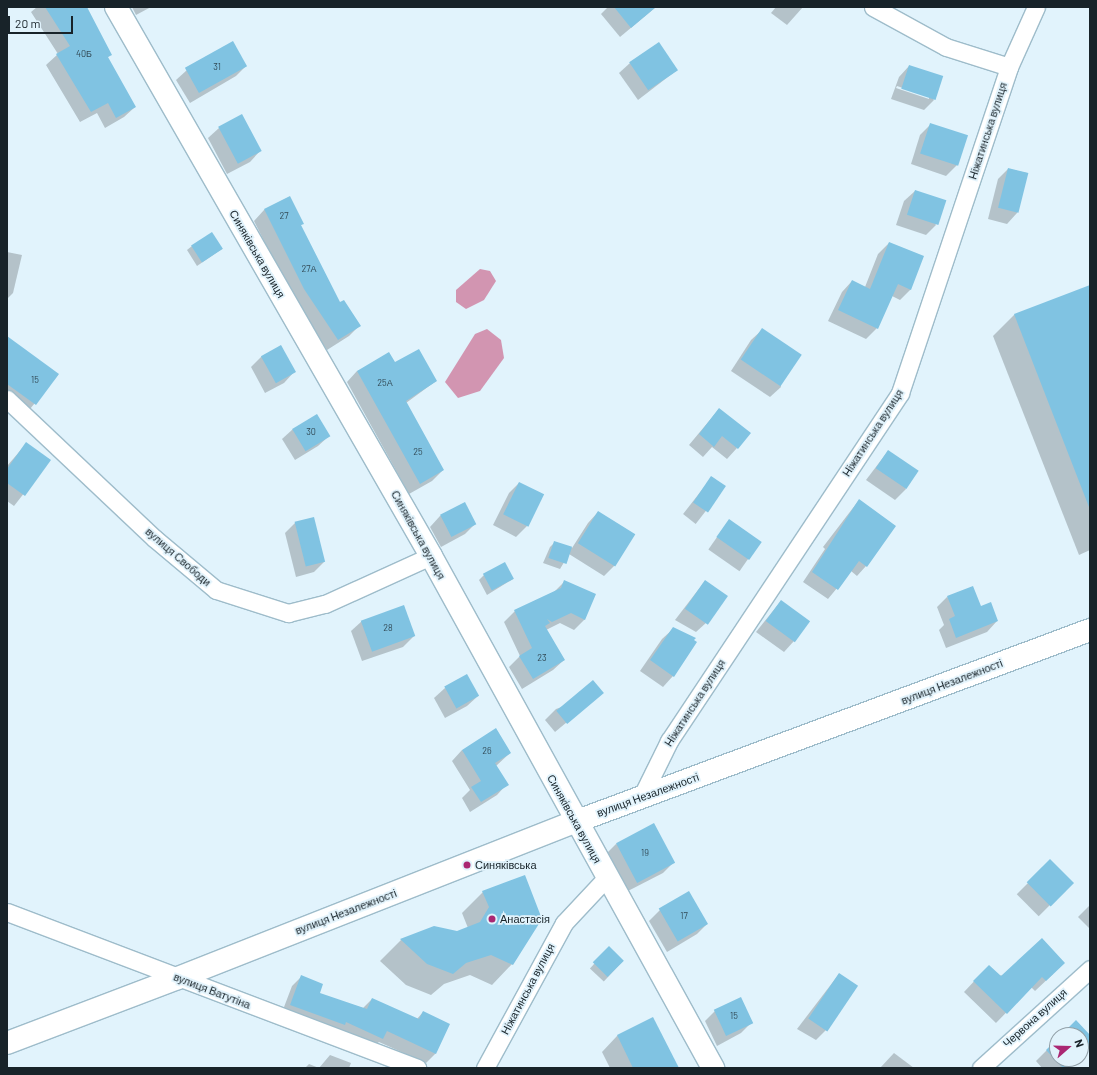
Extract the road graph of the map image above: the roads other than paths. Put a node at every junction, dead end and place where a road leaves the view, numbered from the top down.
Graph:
1 (116, 7) edge
2 (873, 7) edge
3 (1036, 7) edge
4 (1009, 66) junction
5 (7, 400) edge
6 (431, 556) junction
7 (1090, 630) edge
8 (641, 798) junction
9 (575, 822) junction
10 (607, 877) junction
11 (7, 912) edge
12 (1090, 969) edge
13 (178, 978) junction
14 (7, 1043) edge
15 (417, 1068) edge
16 (485, 1068) edge
17 (713, 1068) edge
18 (981, 1068) edge

1 - 6 street, Синяківська вулиця
2 - 4 street
3 - 4 street, Ніжатинська вулиця
4 - 8 street, Ніжатинська вулиця
5 - 6 street, вулиця Свободи
6 - 9 street, Синяківська вулиця
7 - 8 street, вулиця Незалежності
8 - 9 street, вулиця Незалежності
9 - 10 street, Синяківська вулиця
9 - 13 street, вулиця Незалежності
10 - 16 street, Ніжатинська вулиця
10 - 17 street, Синяківська вулиця
11 - 13 street, вулиця Ватутіна
12 - 18 street, Червона вулиця
13 - 14 street, вулиця Незалежності
13 - 15 street, вулиця Ватутіна

